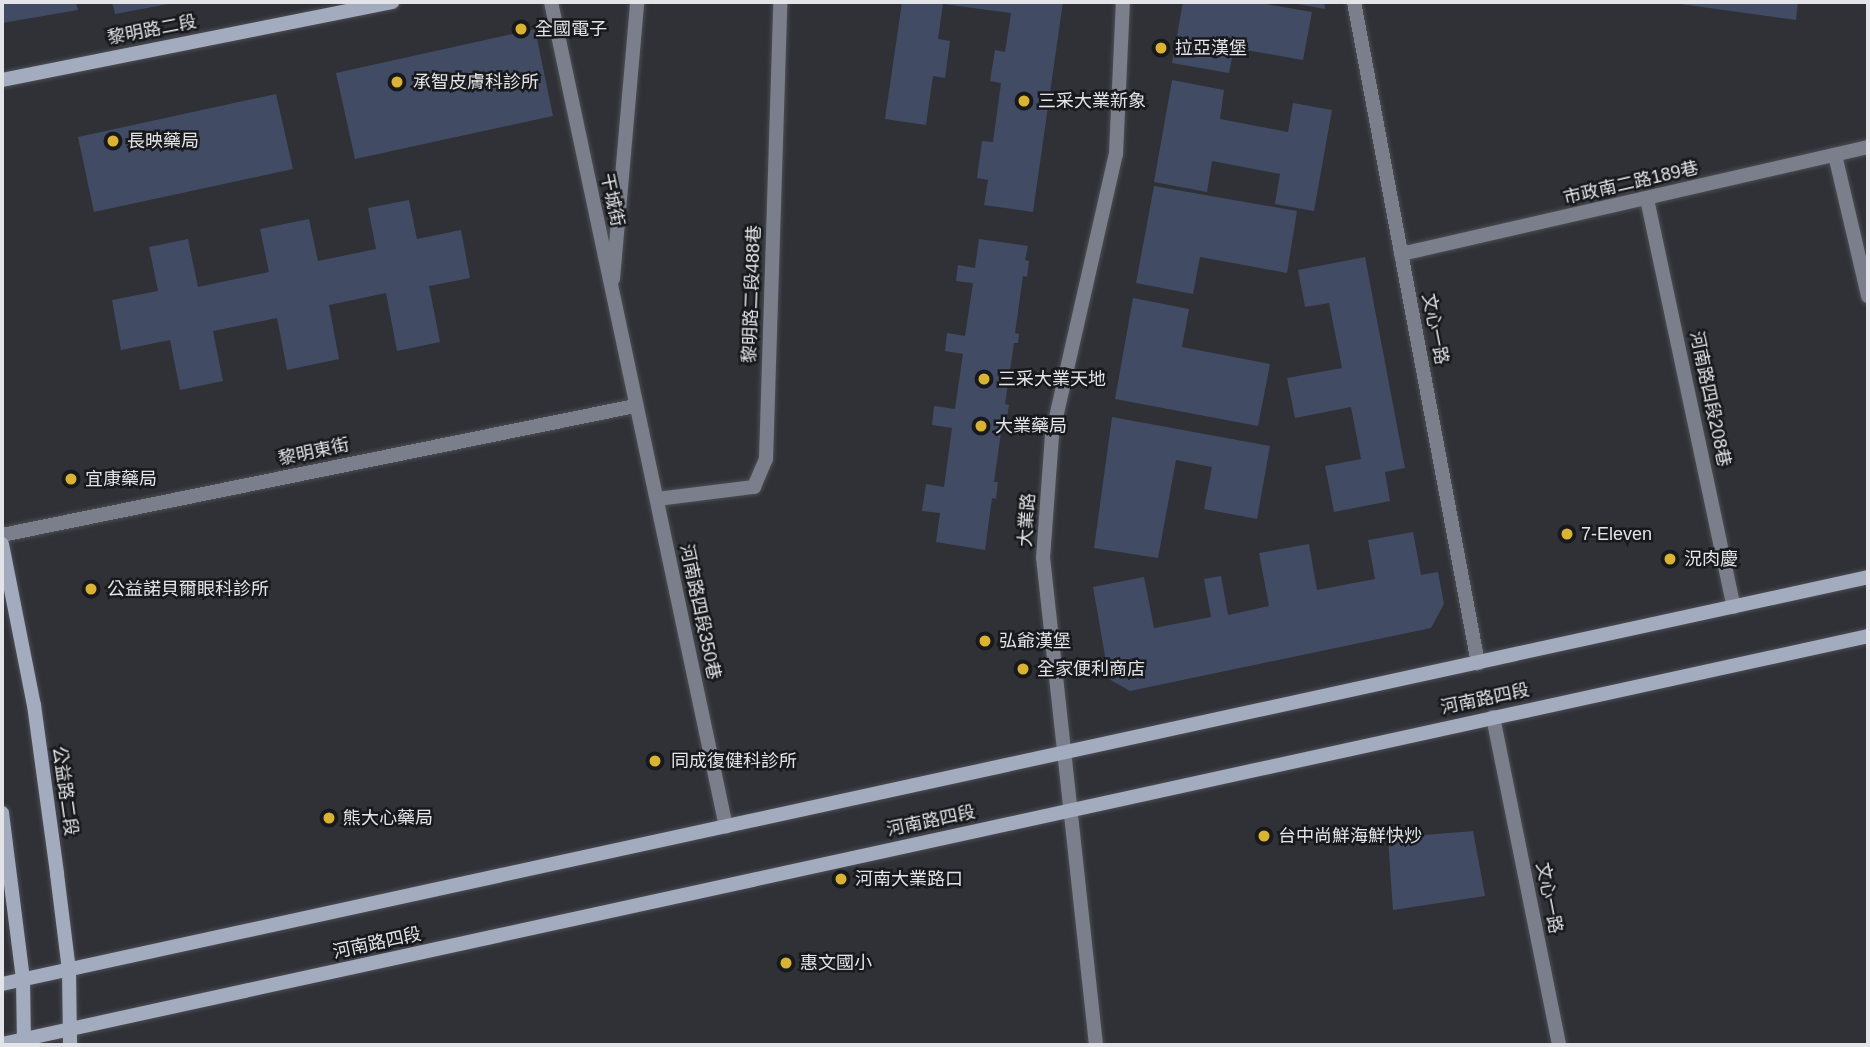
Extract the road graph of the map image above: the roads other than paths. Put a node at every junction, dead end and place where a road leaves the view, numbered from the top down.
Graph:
1 (392, 2) edge
2 (551, 2) edge
3 (637, 2) edge
4 (780, 2) edge
5 (1123, 2) edge
6 (1354, 2) edge
7 (2, 80) edge
8 (1868, 147) edge
9 (1835, 155) junction
10 (1647, 199) junction
11 (1401, 254) junction
12 (612, 295) junction
13 (1868, 296) edge
14 (635, 406) junction
15 (657, 499) junction
16 (2, 535) edge
17 (2, 544) edge
18 (1868, 577) edge
19 (1734, 607) junction
20 (1868, 636) edge
21 (1478, 663) junction
22 (1493, 717) junction
23 (1063, 754) junction
24 (1071, 810) junction
25 (2, 813) edge
26 (726, 827) junction
27 (69, 970) junction
28 (23, 980) junction
29 (2, 984) edge
30 (71, 1029) junction
31 (24, 1043) edge
32 (2, 1044) edge
33 (70, 1045) edge
34 (1096, 1045) edge
35 (1559, 1045) edge

1 - 7 street, 黎明路二段
2 - 12 street, 干城街
3 - 12 street
4 - 15 street, 黎明路二段488巷
5 - 23 street, 大業路
6 - 11 street, 文心一路
8 - 9 street, 市政南二路189巷
9 - 10 street, 市政南二路189巷
9 - 13 street
10 - 11 street, 市政南二路189巷
10 - 19 street, 河南路四段208巷
11 - 21 street, 文心一路
12 - 14 street, 干城街
14 - 15 street, 河南路四段350巷
14 - 16 street, 黎明東街
15 - 26 street, 河南路四段350巷
17 - 27 street, 公益路二段
18 - 19 street, 河南路四段
19 - 21 street, 河南路四段
20 - 22 street, 河南路四段
21 - 23 street, 河南路四段
22 - 24 street, 河南路四段
22 - 35 street, 文心一路
23 - 24 street, 大業路
23 - 26 street, 河南路四段
24 - 30 street, 河南路四段
24 - 34 street, 大業路
25 - 28 street
26 - 27 street, 河南路四段
27 - 28 street, 河南路四段
27 - 30 street, 公益路二段
28 - 29 street, 河南路四段
28 - 31 street
30 - 31 street, 河南路四段
30 - 33 street, 公益路二段
31 - 32 street, 河南路四段

